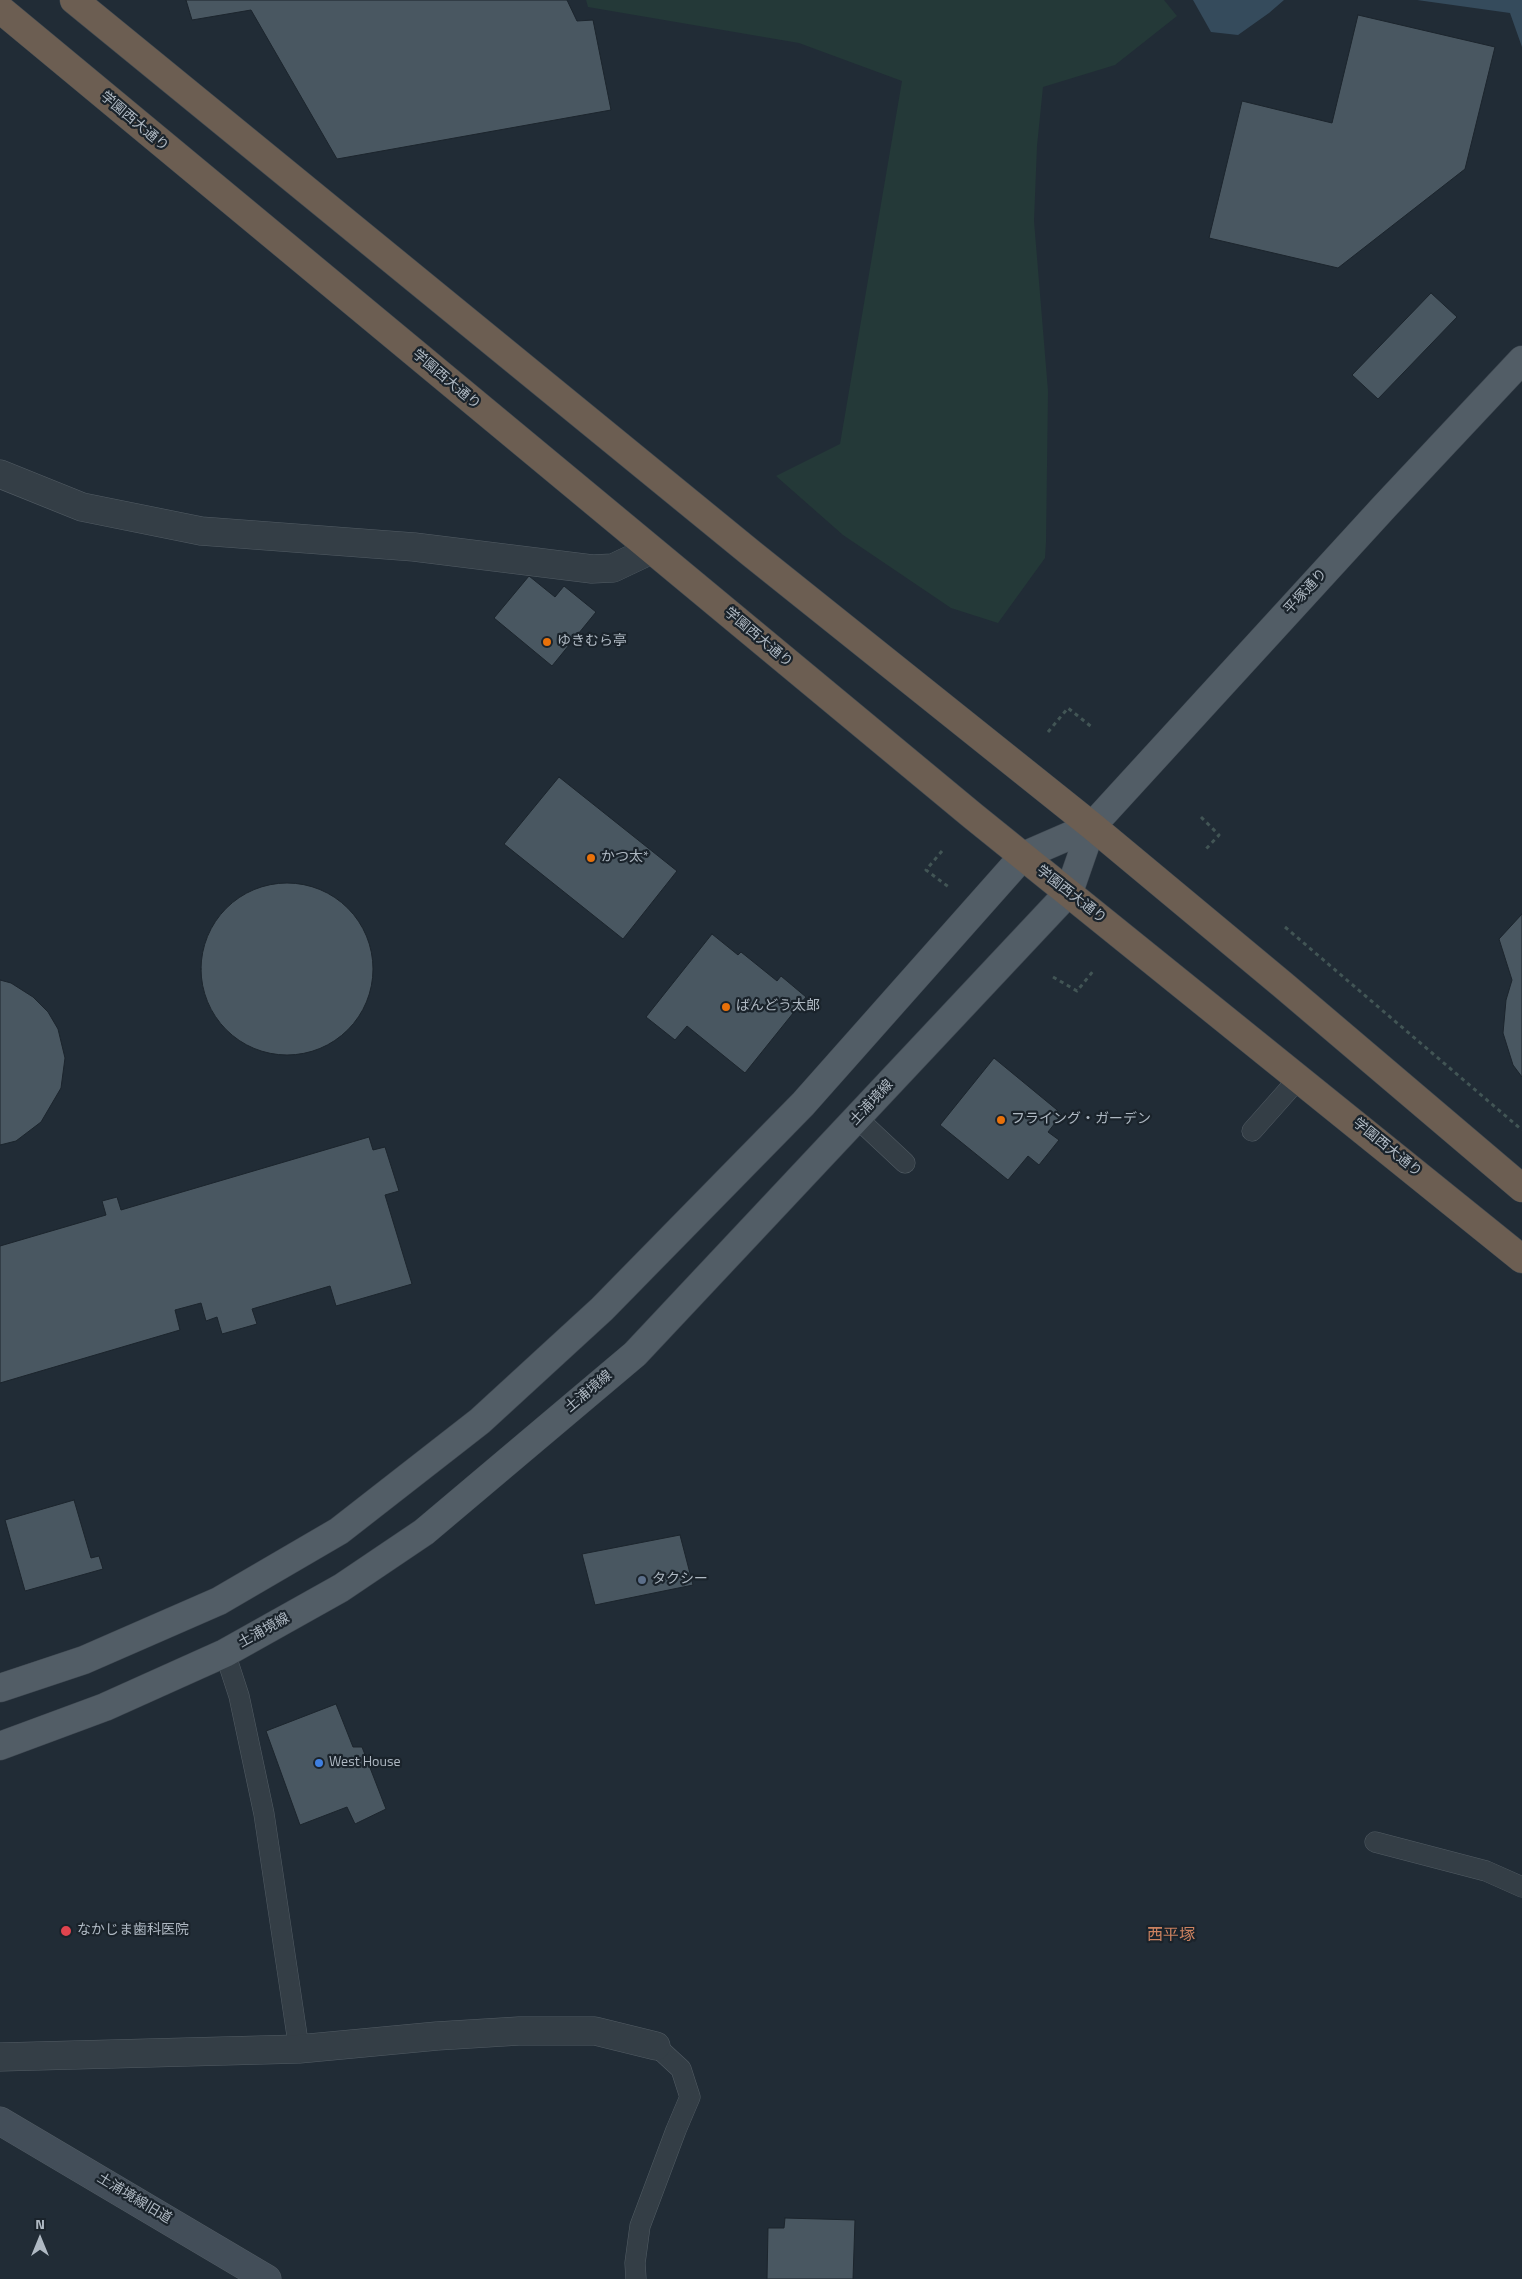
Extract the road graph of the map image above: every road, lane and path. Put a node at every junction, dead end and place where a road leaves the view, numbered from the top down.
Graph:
1 (74, 0) edge
2 (0, 9) edge
3 (1522, 360) edge
4 (0, 474) edge
5 (651, 550) junction
6 (1093, 728) dead end
7 (1048, 732) dead end
8 (1201, 817) dead end
9 (1092, 826) junction
10 (1206, 849) dead end
11 (942, 850) dead end
12 (1022, 856) junction
13 (950, 888) dead end
14 (1069, 892) junction
15 (1285, 928) dead end
16 (1094, 970) dead end
17 (1053, 977) dead end
18 (1299, 1078) junction
19 (857, 1118) junction
20 (1522, 1130) edge
21 (1252, 1131) dead end
22 (905, 1163) dead end
23 (1522, 1188) edge
24 (1522, 1259) edge
25 (225, 1653) junction
26 (0, 1688) edge
27 (0, 1746) edge
28 (1375, 1842) dead end
29 (1522, 1887) edge
30 (656, 2046) joint
31 (299, 2050) junction
32 (0, 2057) edge
33 (0, 2121) edge
34 (267, 2279) edge
35 (636, 2279) edge

1 - 9 highway
2 - 5 highway, 学園西大通り
3 - 9 main road, 平塚通り
4 - 5 street
5 - 12 highway, 学園西大通り
6 - 7 path
8 - 10 path
9 - 12 main road, 平塚通り
9 - 14 main road, 平塚通り
9 - 23 highway
11 - 13 path
12 - 14 highway, 学園西大通り
12 - 26 main road
14 - 18 highway, 学園西大通り
14 - 19 main road, 土浦境線
15 - 20 path
16 - 17 path
18 - 21 lane
18 - 24 highway, 学園西大通り
19 - 22 lane
19 - 25 main road, 土浦境線
25 - 27 main road, 土浦境線
25 - 31 lane
28 - 29 lane
30 - 31 street
30 - 35 lane
31 - 32 street
33 - 34 street, 土浦境線旧道

